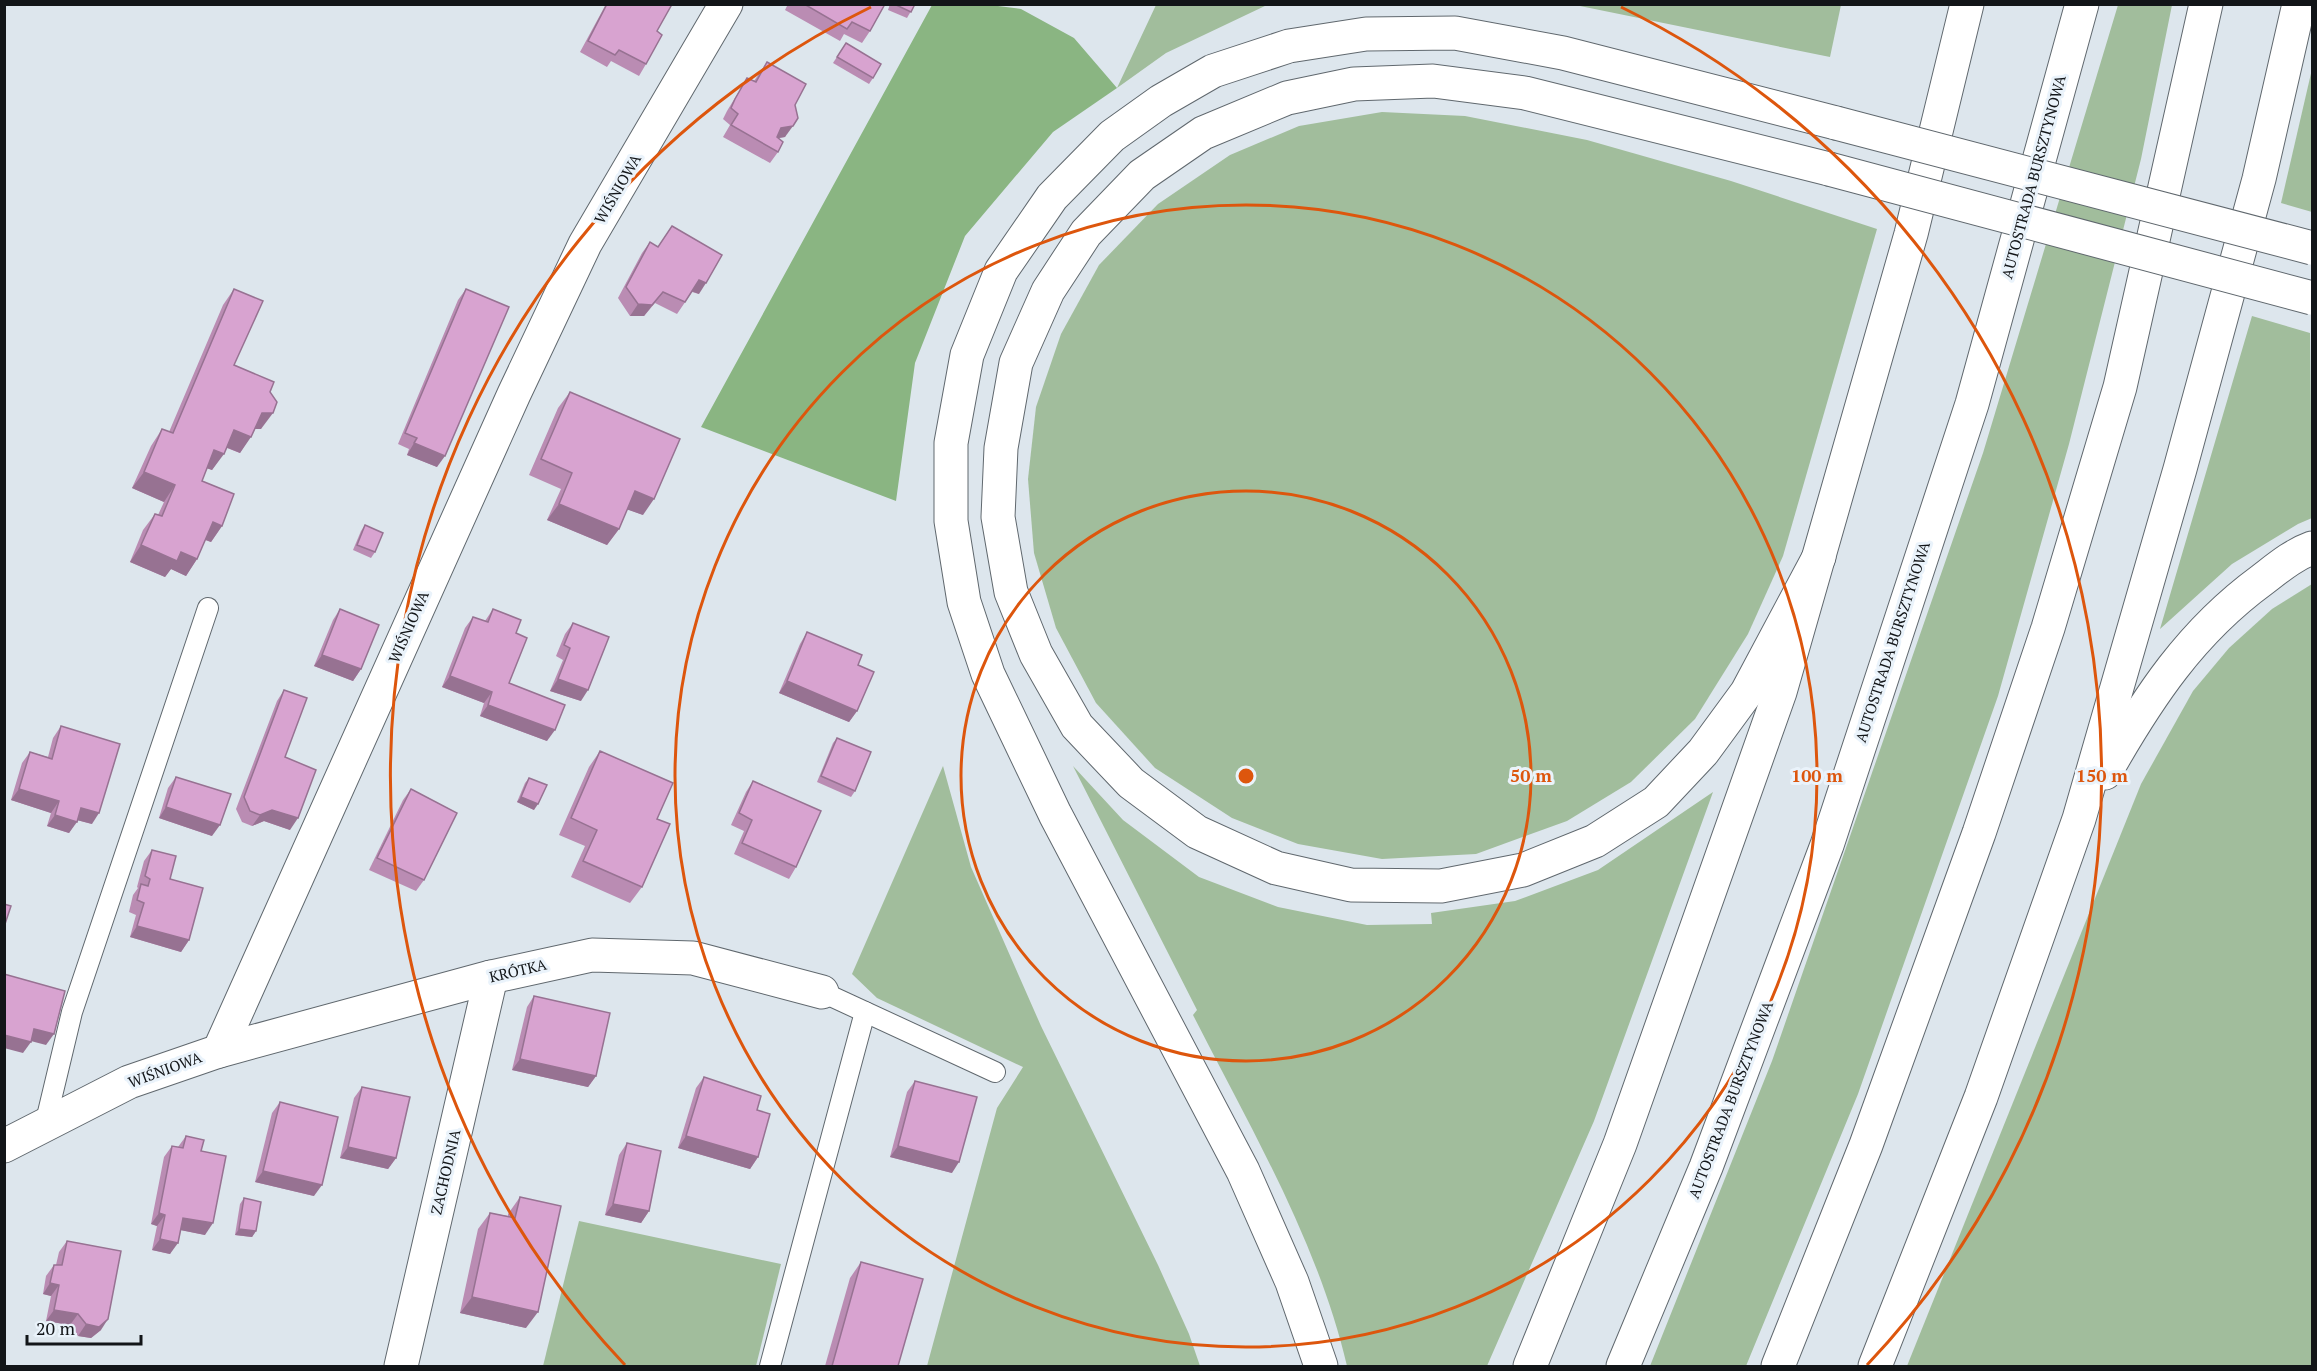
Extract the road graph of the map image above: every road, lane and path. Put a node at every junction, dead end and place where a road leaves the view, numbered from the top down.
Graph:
1 (726, 4) edge
2 (1967, 4) edge
3 (2082, 4) edge
4 (2206, 4) edge
5 (2299, 4) edge
6 (2313, 248) edge
7 (2313, 298) edge
8 (2313, 548) edge
9 (1819, 557) junction
10 (208, 608) dead end
11 (2079, 819) junction
12 (491, 977) junction
13 (822, 992) joint
14 (865, 1012) junction
15 (219, 1051) junction
16 (995, 1072) dead end
17 (45, 1125) junction
18 (4, 1146) edge
19 (401, 1366) edge
20 (770, 1366) edge
21 (1320, 1366) edge
22 (1530, 1366) edge
23 (1623, 1366) edge
24 (1778, 1366) edge
25 (1875, 1366) edge

1 - 15 main road, WIŚNIOWA
2 - 9 main road
3 - 23 main road, AUTOSTRADA BURSZTYNOWA
4 - 24 main road
5 - 11 main road
6 - 21 main road, bridge
7 - 9 main road, bridge
8 - 11 main road
9 - 22 main road
10 - 17 lane
11 - 25 main road
12 - 13 main road, KRÓTKA
12 - 15 main road, KRÓTKA
12 - 19 main road, ZACHODNIA
13 - 14 lane
14 - 16 lane
14 - 20 lane
15 - 17 main road, WIŚNIOWA
17 - 18 main road, WIŚNIOWA

